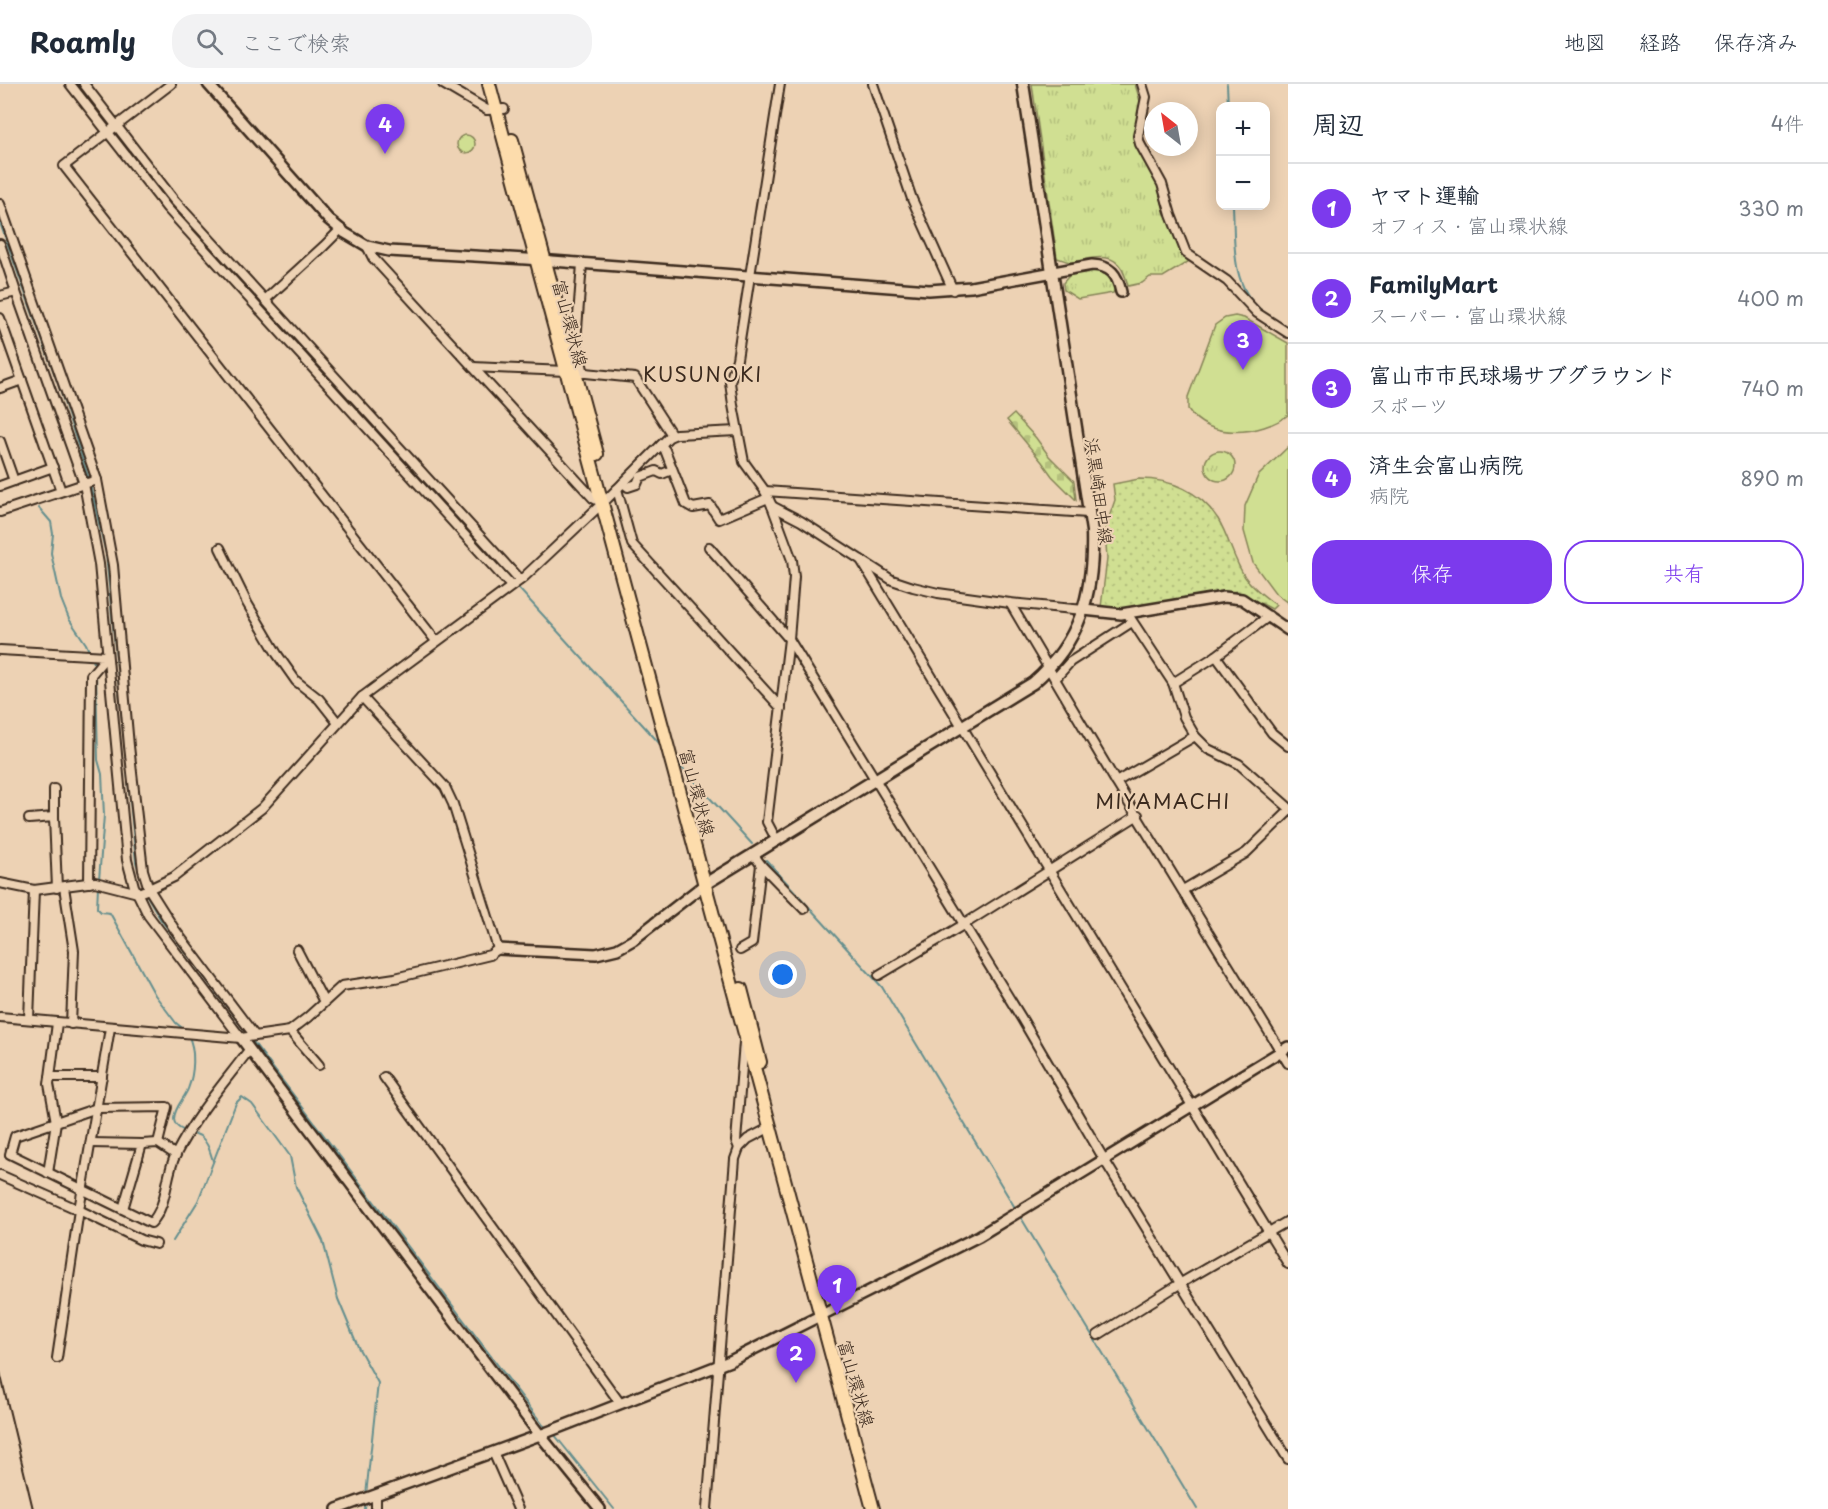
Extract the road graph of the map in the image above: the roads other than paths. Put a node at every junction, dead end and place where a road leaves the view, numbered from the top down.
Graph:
1 (70, 84) edge
2 (84, 84) edge
3 (171, 84) edge
4 (208, 84) edge
5 (443, 84) edge
6 (489, 84) edge
7 (497, 84) edge
8 (780, 84) edge
9 (873, 84) edge
10 (1023, 84) edge
11 (1142, 84) edge
12 (500, 110) junction
13 (117, 126) junction
14 (108, 132) junction
15 (0, 204) edge
16 (340, 229) junction
17 (0, 244) edge
18 (367, 246) junction
19 (540, 261) junction
20 (582, 264) junction
21 (1051, 272) junction
22 (749, 278) junction
23 (953, 290) junction
24 (16, 292) junction
25 (1121, 292) dead end
26 (0, 296) edge
27 (265, 300) junction
28 (0, 318) edge
29 (1288, 333) edge
30 (473, 367) junction
31 (575, 372) junction
32 (22, 380) junction
33 (341, 382) junction
34 (0, 388) edge
35 (332, 390) junction
36 (738, 431) junction
37 (672, 435) junction
38 (0, 441) edge
39 (661, 445) junction
40 (53, 467) junction
41 (672, 470) junction
42 (97, 480) junction
43 (14, 481) junction
44 (84, 484) junction
45 (0, 486) edge
46 (61, 491) junction
47 (613, 493) junction
48 (768, 498) junction
49 (0, 512) edge
50 (1088, 513) junction
51 (709, 547) dead end
52 (220, 548) dead end
53 (861, 560) junction
54 (520, 580) junction
55 (512, 586) junction
56 (1010, 603) junction
57 (1084, 610) junction
58 (1269, 616) junction
59 (1130, 618) junction
60 (1288, 630) edge
61 (789, 639) junction
62 (436, 641) junction
63 (0, 651) edge
64 (107, 656) junction
65 (1216, 656) junction
66 (1052, 675) junction
67 (1173, 683) junction
68 (362, 697) junction
69 (781, 708) junction
70 (338, 723) junction
71 (963, 728) junction
72 (1196, 736) junction
73 (1288, 746) edge
74 (876, 781) junction
75 (1116, 782) junction
76 (54, 789) dead end
77 (1288, 807) edge
78 (1288, 812) edge
79 (1138, 815) junction
80 (54, 816) junction
81 (29, 819) dead end
82 (777, 841) junction
83 (754, 855) junction
84 (761, 865) junction
85 (1050, 871) junction
86 (708, 882) junction
87 (0, 883) edge
88 (88, 883) junction
89 (60, 887) junction
90 (149, 889) junction
91 (34, 890) junction
92 (1183, 890) junction
93 (138, 892) junction
94 (804, 909) dead end
95 (963, 925) junction
96 (498, 949) junction
97 (297, 950) dead end
98 (740, 950) dead end
99 (879, 975) dead end
100 (324, 1002) junction
101 (0, 1017) edge
102 (29, 1019) junction
103 (57, 1023) junction
104 (71, 1024) junction
105 (110, 1028) junction
106 (290, 1030) junction
107 (744, 1035) junction
108 (255, 1036) junction
109 (241, 1038) junction
110 (1284, 1049) edge
111 (249, 1050) junction
112 (1288, 1063) edge
113 (319, 1065) dead end
114 (50, 1077) junction
115 (102, 1077) junction
116 (384, 1077) dead end
117 (1193, 1106) junction
118 (97, 1108) junction
119 (56, 1122) junction
120 (769, 1128) junction
121 (91, 1143) junction
122 (158, 1143) junction
123 (142, 1144) junction
124 (739, 1148) junction
125 (176, 1155) junction
126 (1105, 1161) junction
127 (48, 1173) junction
128 (0, 1175) edge
129 (83, 1191) junction
130 (123, 1209) junction
131 (79, 1210) junction
132 (1288, 1221) edge
133 (1268, 1233) junction
134 (156, 1244) dead end
135 (1288, 1264) edge
136 (1181, 1283) junction
137 (823, 1314) junction
138 (1098, 1335) dead end
139 (57, 1358) dead end
140 (718, 1366) junction
141 (620, 1403) junction
142 (540, 1435) junction
143 (494, 1452) junction
144 (1288, 1459) edge
145 (376, 1496) junction
146 (337, 1509) edge
147 (376, 1509) edge
148 (518, 1509) edge
149 (600, 1509) edge
150 (707, 1509) edge
151 (873, 1509) edge
152 (881, 1509) edge

1 - 14 street
2 - 13 street
3 - 13 street
4 - 16 street
5 - 12 street
6 - 12 main road, 富山環状線
7 - 12 main road, 富山環状線
8 - 22 street
9 - 23 street
10 - 21 main road, 浜黒崎田中線
11 - 29 street
12 - 19 main road, 富山環状線
13 - 14 street
13 - 27 street
14 - 35 street
14 - 62 street
15 - 42 street
16 - 18 street
16 - 27 street
17 - 24 street
18 - 19 street
18 - 30 street
19 - 20 street
19 - 31 main road, 富山環状線
20 - 22 street
20 - 31 street
21 - 23 street
21 - 25 street
21 - 50 main road, 浜黒崎田中線
22 - 23 street
22 - 36 street
24 - 26 street
24 - 44 street
27 - 33 street
28 - 32 street
30 - 31 street
30 - 47 street
31 - 37 street
31 - 47 main road, 富山環状線
32 - 34 street
32 - 40 street
33 - 35 street
33 - 54 street
35 - 55 street
36 - 37 street
36 - 48 street
37 - 39 street
38 - 43 street
39 - 41 street
39 - 47 street
40 - 43 street
40 - 46 street
41 - 47 street
41 - 48 street
42 - 44 street
42 - 90 street
43 - 45 street
44 - 46 street
44 - 64 street
46 - 49 street
47 - 54 street
47 - 69 street
47 - 86 main road, 富山環状線
48 - 50 street
48 - 53 street
48 - 61 street
50 - 57 main road, 浜黒崎田中線
51 - 61 street
52 - 70 street
53 - 56 street
53 - 71 street
54 - 55 street
55 - 62 street
56 - 57 street
56 - 66 street
57 - 59 street
57 - 66 main road, 浜黒崎田中線
58 - 59 street
58 - 60 street
58 - 65 street
59 - 66 street
59 - 67 street
61 - 69 street
61 - 74 street
62 - 68 street
63 - 64 street
64 - 88 street
64 - 93 street
65 - 67 street
65 - 73 street
66 - 71 main road, 浜黒崎田中線
66 - 75 street
67 - 72 street
68 - 70 street
68 - 96 street
69 - 82 street
70 - 90 street
71 - 74 main road, 浜黒崎田中線
71 - 85 street
72 - 75 street
72 - 77 street
74 - 82 main road, 浜黒崎田中線
74 - 95 street
75 - 79 street
76 - 80 street
78 - 92 street
79 - 85 street
79 - 92 street
80 - 81 street
80 - 89 street
82 - 83 main road, 浜黒崎田中線
83 - 84 street
83 - 86 main road, 浜黒崎田中線
84 - 94 street
84 - 98 street
85 - 95 street
85 - 117 street
86 - 96 street
86 - 107 main road, 富山環状線
86 - 137 main road, 富山環状線
87 - 91 street
88 - 89 street
88 - 93 street
89 - 91 street
89 - 104 street
90 - 93 street
90 - 108 street
91 - 102 street
92 - 110 street
93 - 109 street
95 - 99 street
95 - 126 street
96 - 100 street
97 - 100 street
100 - 106 street
101 - 102 street
102 - 103 street
103 - 104 street
103 - 114 street
104 - 105 street
105 - 109 street
105 - 115 street
106 - 108 street
106 - 113 street
107 - 120 main road, 富山環状線
107 - 124 street
108 - 109 street
109 - 111 street
110 - 112 street
110 - 117 street
111 - 125 street
111 - 142 street
114 - 115 street
114 - 119 street
115 - 118 street
116 - 141 street
117 - 126 street
117 - 133 street
118 - 119 street
118 - 121 street
118 - 122 street
119 - 127 street
119 - 127 street
120 - 124 street
120 - 137 main road, 富山環状線
121 - 123 street
121 - 129 street
122 - 123 street
122 - 125 street
123 - 130 street
124 - 140 street
125 - 130 street
126 - 136 street
126 - 137 street
127 - 129 street
128 - 131 street
129 - 130 street
129 - 131 street
131 - 134 street
131 - 139 street
132 - 133 street
133 - 135 street
133 - 136 street
136 - 138 street
136 - 144 street
137 - 140 street
137 - 151 main road, 富山環状線
137 - 152 main road, 富山環状線
140 - 141 street
140 - 150 street
141 - 142 street
142 - 143 street
142 - 149 street
143 - 145 street
143 - 148 street
145 - 146 street
145 - 147 street

